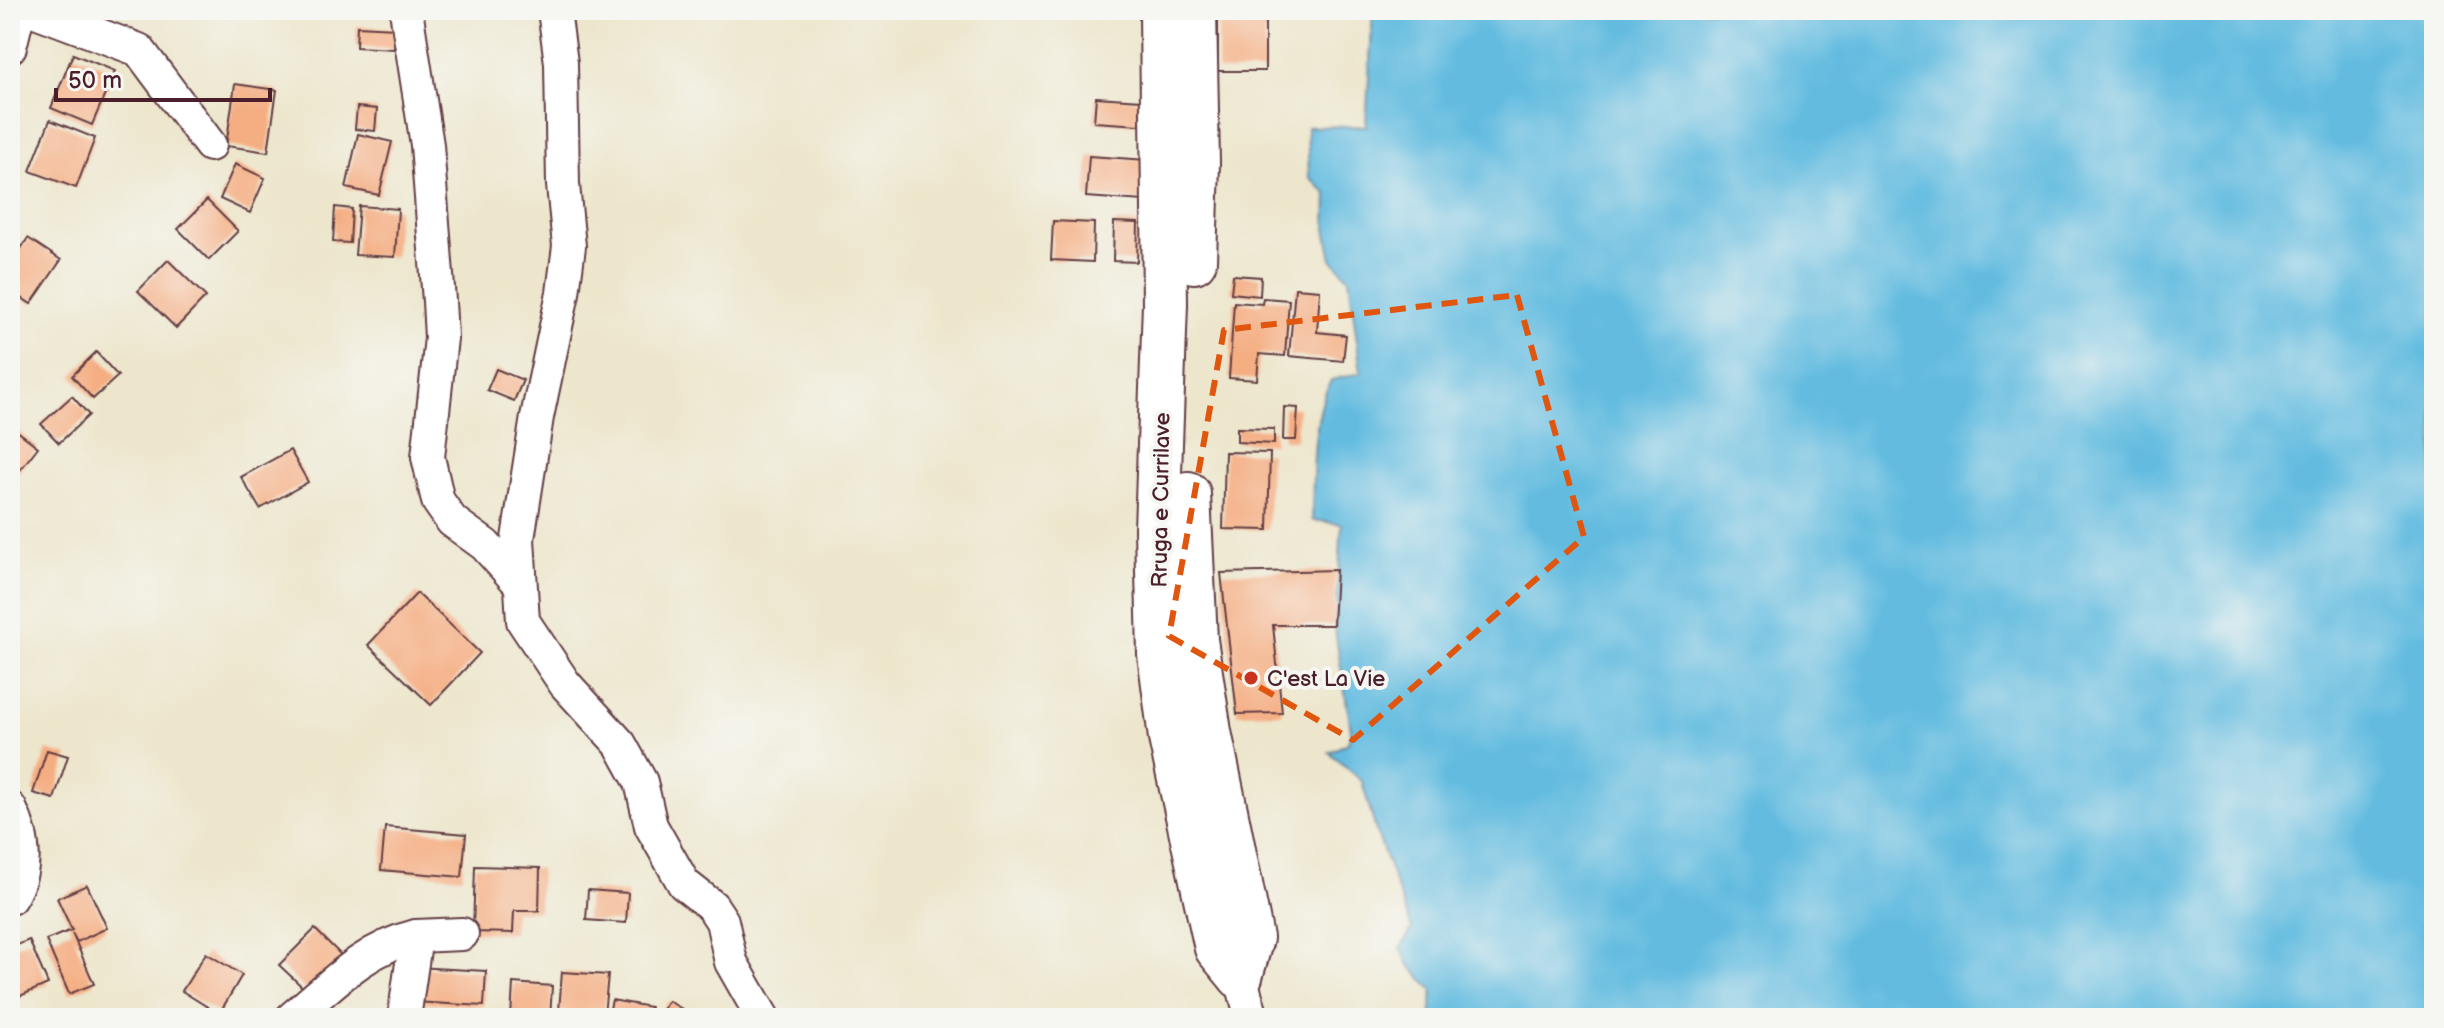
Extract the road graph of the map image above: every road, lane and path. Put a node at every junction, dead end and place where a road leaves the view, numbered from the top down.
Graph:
1 (406, 10) edge
2 (554, 10) edge
3 (1162, 10) edge
4 (1194, 10) edge
5 (17, 25) edge
6 (210, 145) dead end
7 (520, 584) junction
8 (10, 808) edge
9 (10, 898) edge
10 (462, 934) dead end
11 (416, 936) junction
12 (1240, 976) junction
13 (292, 1018) edge
14 (404, 1018) edge
15 (763, 1018) edge
16 (1252, 1018) edge

1 - 7 street
2 - 7 street
3 - 12 main road, Rruga e Currilave
4 - 12 main road, Rruga e Currilave
5 - 6 street
7 - 15 street
8 - 9 street
10 - 11 street
11 - 13 street
11 - 14 street
12 - 16 street, Rruga e Currilave

